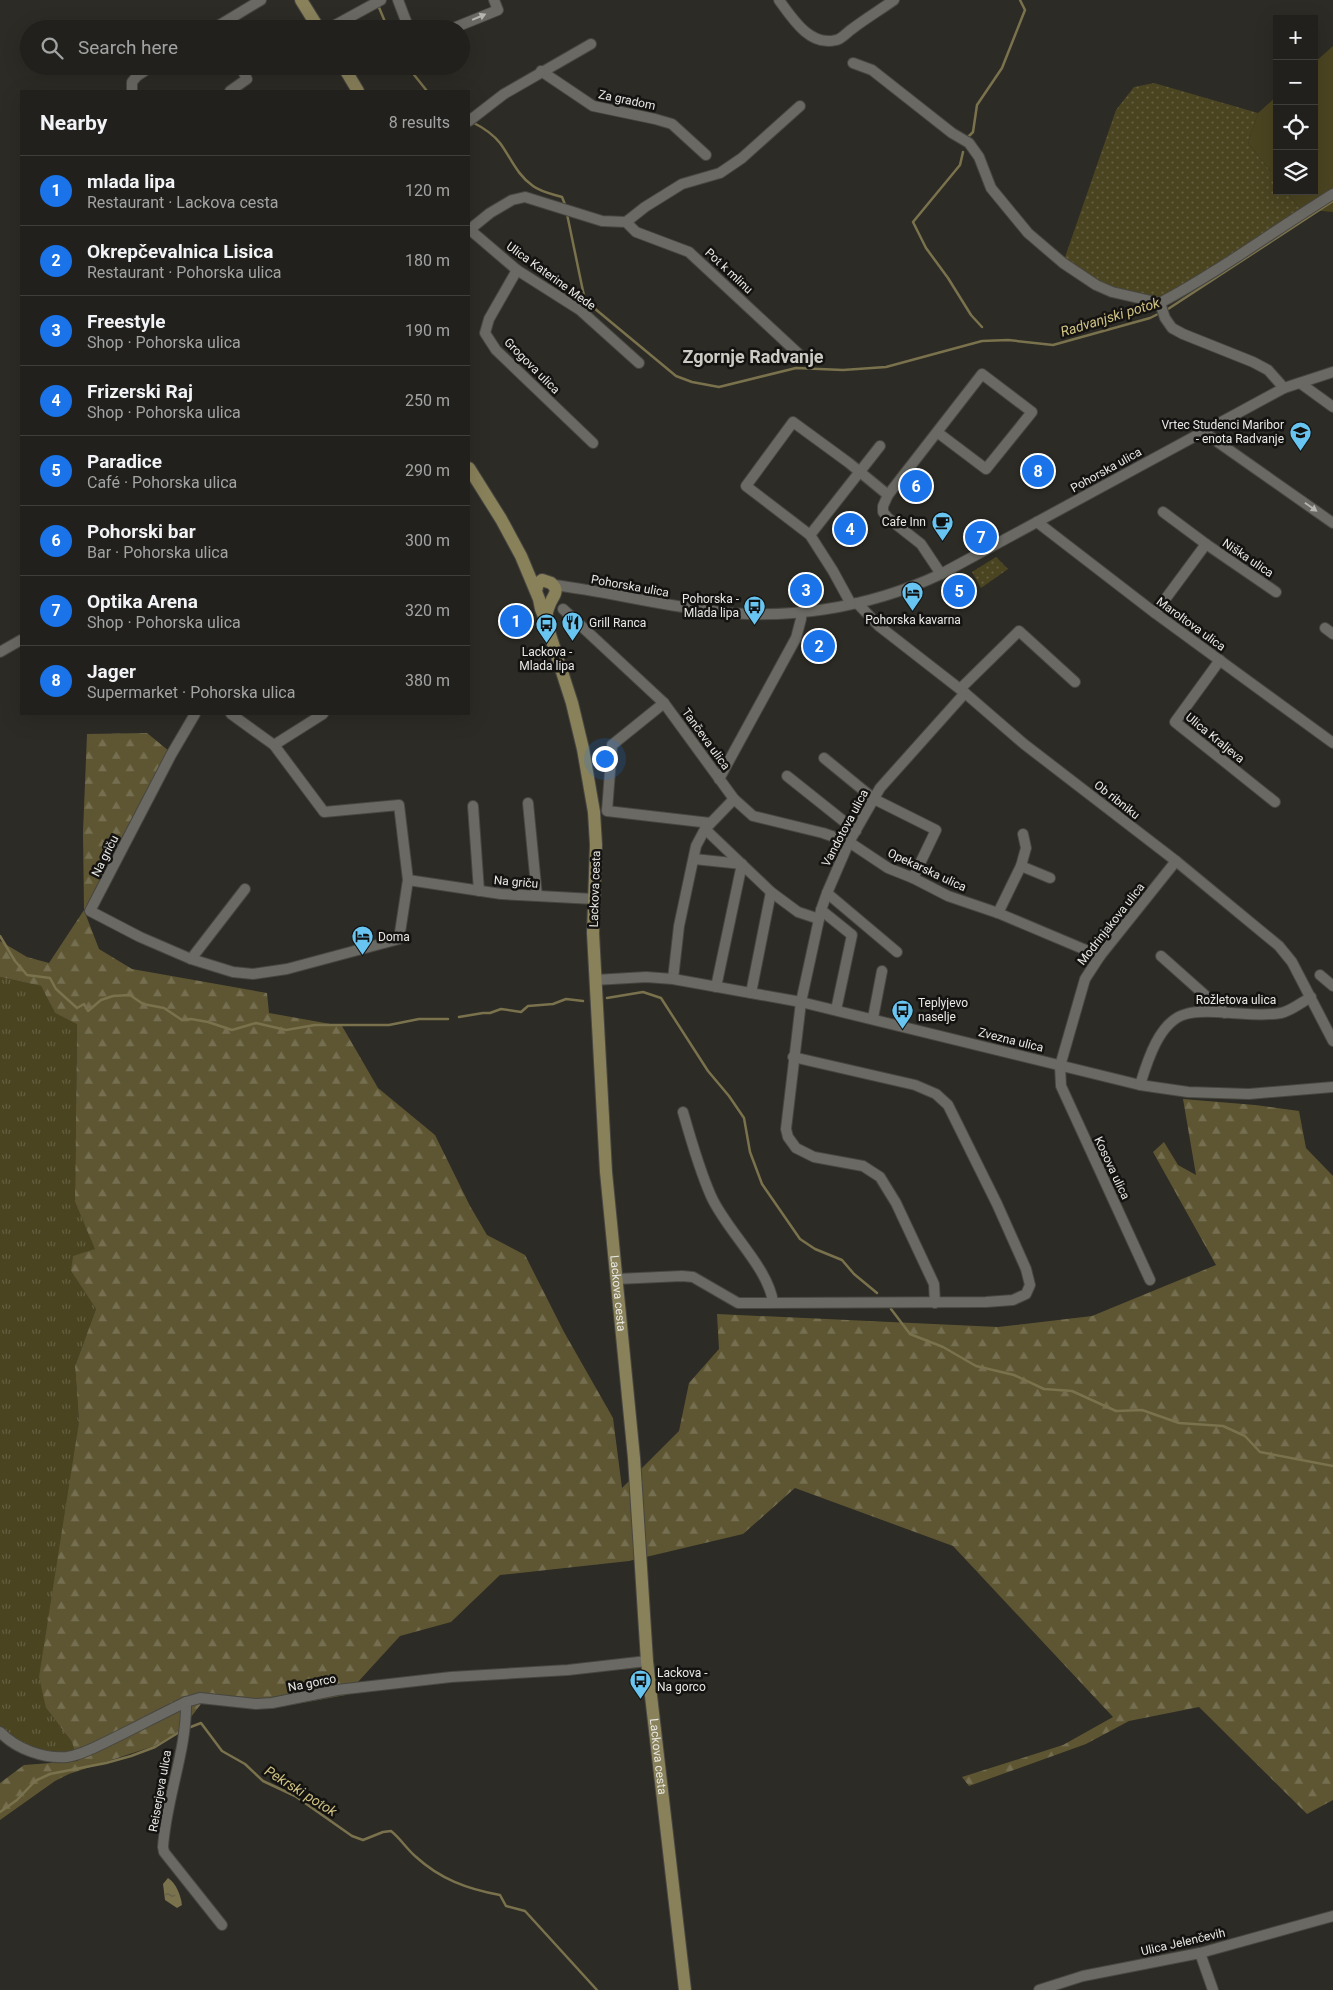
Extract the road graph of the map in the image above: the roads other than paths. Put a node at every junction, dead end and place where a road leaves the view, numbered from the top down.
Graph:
1 (261, 0) edge
2 (301, 0) edge
3 (398, 0) edge
4 (494, 0) edge
5 (778, 0) edge
6 (894, 0) edge
7 (377, 2) edge
8 (228, 20) edge
9 (313, 20) edge
10 (344, 20) edge
11 (406, 20) edge
12 (470, 21) edge
13 (591, 44) dead end
14 (852, 63) dead end
15 (541, 71) junction
16 (138, 75) edge
17 (245, 75) edge
18 (348, 75) edge
19 (132, 90) edge
20 (231, 90) edge
21 (357, 90) edge
22 (800, 106) dead end
23 (471, 120) edge
24 (706, 155) dead end
25 (1333, 194) edge
26 (626, 222) junction
27 (470, 228) edge
28 (470, 230) edge
29 (517, 270) junction
30 (1160, 305) junction
31 (803, 358) dead end
32 (640, 363) dead end
33 (1333, 372) edge
34 (1300, 383) junction
35 (1284, 388) junction
36 (1333, 407) edge
37 (1202, 431) junction
38 (938, 432) junction
39 (593, 443) dead end
40 (880, 446) dead end
41 (470, 470) edge
42 (860, 471) junction
43 (888, 495) junction
44 (1163, 512) dead end
45 (1037, 522) junction
46 (1333, 523) edge
47 (810, 535) junction
48 (1206, 544) junction
49 (941, 574) junction
50 (547, 592) junction
51 (1276, 592) dead end
52 (854, 603) junction
53 (563, 609) dead end
54 (801, 612) junction
55 (1155, 613) junction
56 (20, 641) edge
57 (0, 652) edge
58 (1220, 660) junction
59 (1075, 682) dead end
60 (962, 691) junction
61 (664, 703) junction
62 (194, 715) edge
63 (232, 715) edge
64 (321, 715) edge
65 (1333, 743) edge
66 (274, 746) junction
67 (824, 758) dead end
68 (787, 776) dead end
69 (719, 779) junction
70 (734, 799) junction
71 (874, 800) junction
72 (1275, 802) dead end
73 (528, 803) dead end
74 (473, 806) dead end
75 (707, 826) junction
76 (856, 831) junction
77 (1023, 834) dead end
78 (849, 842) junction
79 (694, 859) junction
80 (1176, 861) junction
81 (742, 864) junction
82 (1021, 866) junction
83 (913, 878) junction
84 (1050, 878) dead end
85 (408, 880) junction
86 (245, 889) dead end
87 (479, 891) junction
88 (771, 892) junction
89 (827, 893) junction
90 (537, 896) junction
91 (594, 899) junction
92 (998, 913) junction
93 (820, 914) junction
94 (897, 952) dead end
95 (1100, 956) junction
96 (1161, 956) dead end
97 (191, 960) junction
98 (882, 971) dead end
99 (1320, 975) dead end
100 (673, 979) junction
101 (595, 980) junction
102 (1333, 986) edge
103 (716, 987) junction
104 (751, 993) junction
105 (1311, 997) junction
106 (801, 1002) junction
107 (836, 1010) junction
108 (1225, 1012) junction
109 (873, 1018) junction
110 (1333, 1041) edge
111 (794, 1057) junction
112 (1060, 1066) junction
113 (1140, 1085) junction
114 (1333, 1087) edge
115 (683, 1112) dead end
116 (616, 1279) junction
117 (1150, 1280) dead end
118 (772, 1302) junction
119 (935, 1303) junction
120 (647, 1661) junction
121 (186, 1702) junction
122 (0, 1732) edge
123 (1333, 1916) edge
124 (222, 1925) dead end
125 (1200, 1952) junction
126 (685, 1990) edge
127 (1039, 1990) edge
128 (1213, 1990) edge

1 - 8 street
2 - 9 street
3 - 11 street
12 -> 4 street
5 - 6 street
7 - 10 street
13 - 15 street
14 - 30 street
15 - 23 street
15 - 24 street, Za gradom
16 - 19 street
17 - 20 street
18 - 21 street
22 - 26 street
25 - 30 street
26 - 27 street
26 - 31 street, Pot k mlinu
28 - 29 street, Ulica Katerine Mede
29 - 32 street, Ulica Katerine Mede
29 - 39 street, Grogova ulica
30 - 35 street
33 - 34 street, Pohorska ulica
34 - 35 street, Pohorska ulica
34 - 36 street
35 - 37 street, Pohorska ulica
37 - 45 street, Pohorska ulica
37 -> 46 street
38 - 38 street
38 - 43 street
40 - 42 street
41 - 50 street
42 - 43 street
42 - 47 street
42 - 47 street
43 - 49 street
44 - 48 street, Niška ulica
45 - 49 street, Pohorska ulica
45 - 55 street, Maroltova ulica
47 - 52 street
48 - 51 street, Niška ulica
48 - 55 street, Niška ulica
49 - 52 street, Pohorska ulica
50 - 54 street, Pohorska ulica
50 - 91 street, Lackova cesta
52 - 54 street, Pohorska ulica
52 - 60 street, Ob ribniku
53 - 61 street, Tančeva ulica
54 - 69 street
55 - 58 street, Maroltova ulica
56 - 57 street
58 - 65 street, Maroltova ulica
58 - 72 street, Ulica Kraljeva
59 - 60 street, Vandotova ulica
60 - 71 street, Vandotova ulica
60 - 80 street, Ob ribniku
61 - 69 street, Tančeva ulica
61 - 75 street
62 - 97 street, Na griču
63 - 66 street, Na griču
64 - 66 street
66 - 85 street, Na griču
67 - 71 street
68 - 76 street
69 - 70 street, Tančeva ulica
70 - 75 street
70 - 78 street, Tančeva ulica
71 - 76 street, Vandotova ulica
71 - 83 street
73 - 90 street
74 - 87 street
75 - 79 street
75 - 81 street
76 - 78 street, Vandotova ulica
77 - 82 street
78 - 83 street, Opekarska ulica
78 - 89 street, Vandotova ulica
79 - 81 street
79 - 100 street
80 - 95 street, Modrinjakova ulica
80 - 105 street, Ob ribniku
81 - 88 street
81 - 103 street
82 - 84 street
82 - 92 street
83 - 92 street, Opekarska ulica
85 - 87 street, Na griču
85 - 97 street, Na griču
86 - 97 street
87 - 90 street, Na griču
88 - 93 street
88 - 104 street
89 - 93 street, Vandotova ulica
89 - 94 street
90 - 91 street, Na griču
91 - 101 street, Lackova cesta
92 - 95 street, Opekarska ulica
93 - 106 street, Vandotova ulica
93 - 107 street
95 - 112 street, Modrinjakova ulica
96 - 108 street
98 - 109 street
99 - 102 street
100 - 101 street, Zvezna ulica
100 - 103 street, Zvezna ulica
101 - 116 street, Lackova cesta
103 - 104 street, Zvezna ulica
104 - 106 street, Zvezna ulica
105 - 108 street, Rožletova ulica
105 - 110 street, Ob ribniku
106 - 107 street, Zvezna ulica
106 - 111 street, Vandotova ulica
107 - 109 street, Zvezna ulica
108 - 113 street, Rožletova ulica
109 - 112 street, Zvezna ulica
111 - 119 street, Vandotova ulica
111 - 119 street
112 - 113 street, Zvezna ulica
112 - 117 street, Kosova ulica
113 - 114 street, Zvezna ulica
115 - 118 street
116 - 118 street
116 - 120 street, Lackova cesta
118 - 119 street
120 - 121 street, Na gorco
120 - 126 street, Lackova cesta
121 - 122 street, Na gorco
121 - 124 street, Reiserjeva ulica
123 - 125 street, Ulica Jelenčevih
125 - 127 street, Ulica Jelenčevih
125 - 128 street

